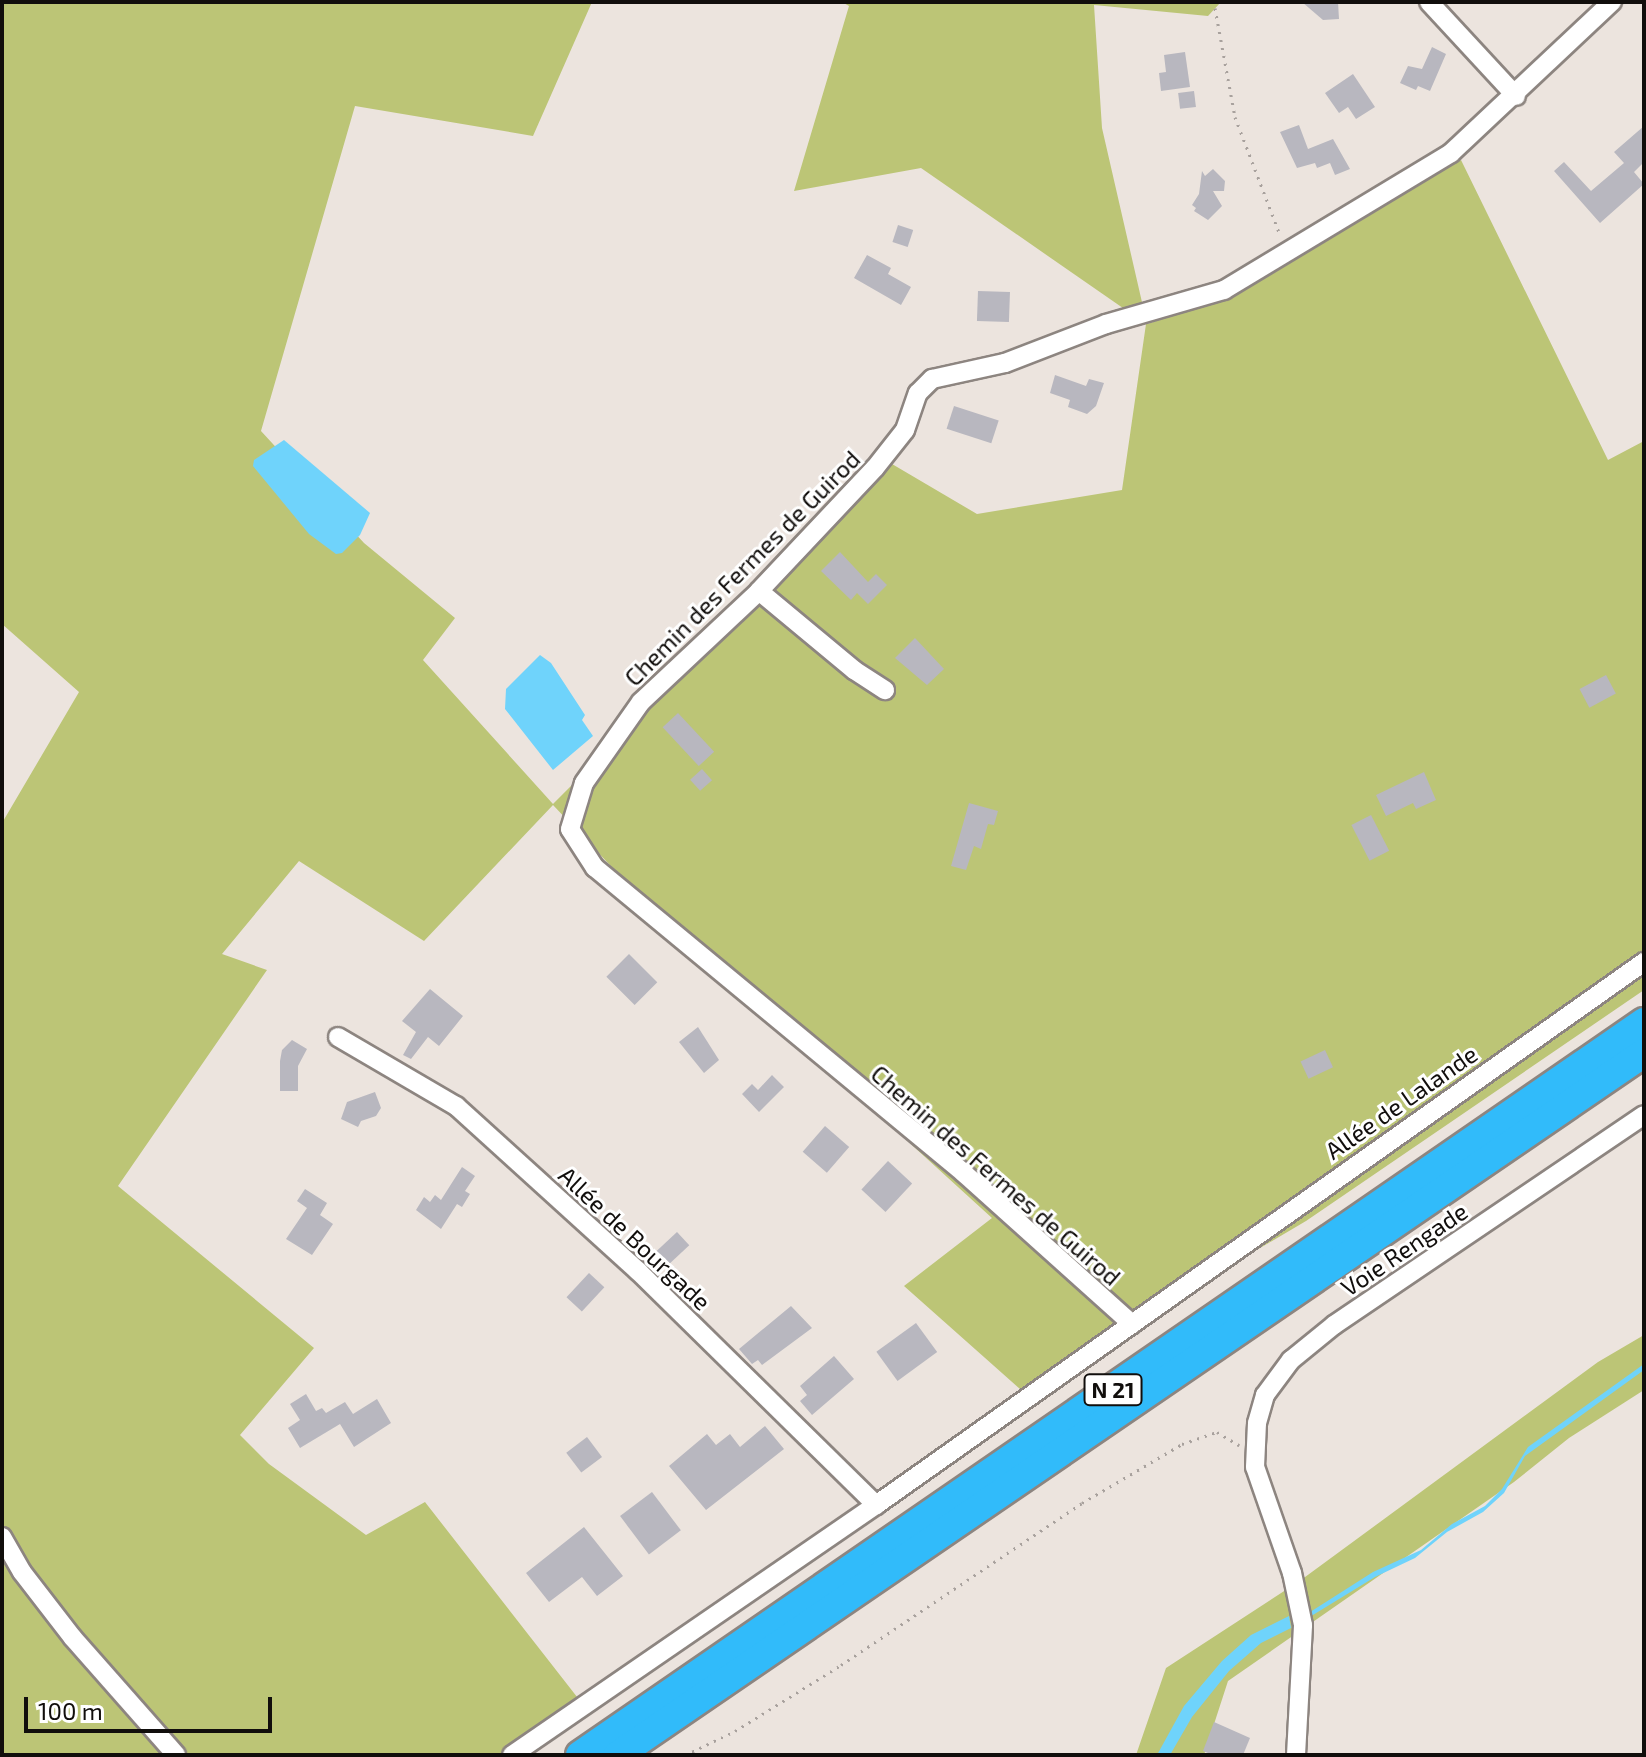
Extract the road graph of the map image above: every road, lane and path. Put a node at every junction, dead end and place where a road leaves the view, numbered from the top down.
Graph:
1 (1429, 2) edge
2 (1612, 2) edge
3 (1215, 8) dead end
4 (1516, 96) junction
5 (1287, 254) junction
6 (759, 591) junction
7 (885, 690) dead end
8 (1644, 962) edge
9 (1644, 1022) edge
10 (338, 1037) dead end
11 (1644, 1053) edge
12 (1644, 1115) edge
13 (1132, 1324) junction
14 (1255, 1467) junction
15 (876, 1505) junction
16 (2, 1537) edge
17 (176, 1755) edge
18 (512, 1755) edge
19 (580, 1755) edge
20 (618, 1755) edge
21 (685, 1755) edge
22 (1296, 1755) edge

1 - 4 street
2 - 4 street, Chemin des Fermes de Guirod
3 - 5 path
4 - 5 street, Chemin des Fermes de Guirod
5 - 6 street, Chemin des Fermes de Guirod
6 - 7 street
6 - 13 street, Chemin des Fermes de Guirod
8 - 13 street, Allée de Lalande
9 - 19 highway, N 21
10 - 15 street, Allée de Bourgade
11 - 20 highway, N 21
12 - 14 street, Voie Rengade
13 - 15 street, Allée de Lalande
14 - 21 path
14 - 22 street
15 - 18 street, Allée de Lalande
16 - 17 street

